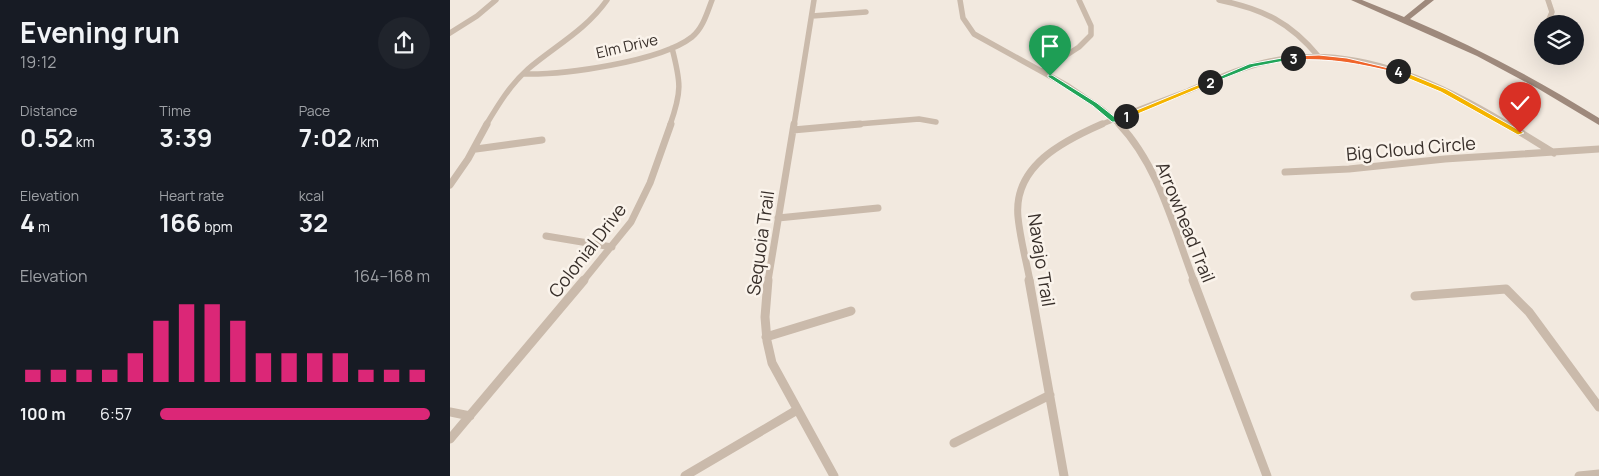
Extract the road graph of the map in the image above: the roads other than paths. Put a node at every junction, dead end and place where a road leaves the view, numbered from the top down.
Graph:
1 (496, 0) edge
2 (607, 0) edge
3 (712, 0) edge
4 (814, 0) edge
5 (960, 0) edge
6 (1079, 0) edge
7 (1219, 0) edge
8 (1355, 0) edge
9 (1430, 0) edge
10 (1548, 0) edge
11 (866, 12) dead end
12 (1553, 15) edge
13 (812, 16) junction
14 (1404, 20) junction
15 (450, 33) edge
16 (672, 48) junction
17 (1319, 57) junction
18 (1042, 71) junction
19 (523, 74) junction
20 (1115, 121) junction
21 (936, 122) dead end
22 (1599, 122) edge
23 (793, 130) junction
24 (542, 140) dead end
25 (476, 148) junction
26 (1599, 149) edge
27 (1554, 153) junction
28 (1285, 172) dead end
29 (450, 186) edge
30 (878, 208) dead end
31 (778, 218) junction
32 (546, 236) dead end
33 (612, 247) junction
34 (1415, 296) dead end
35 (851, 311) dead end
36 (766, 337) junction
37 (1050, 395) junction
38 (1599, 407) edge
39 (797, 410) junction
40 (450, 412) edge
41 (470, 416) junction
42 (450, 440) edge
43 (954, 443) dead end
44 (1599, 474) edge
45 (685, 476) edge
46 (834, 476) edge
47 (1064, 476) edge
48 (1267, 476) edge
49 (1579, 476) edge

1 - 15 street
2 - 19 street
3 - 16 street, Elm Drive
4 - 13 street, Sequoia Trail
5 - 18 street, Arrowhead Trail
6 - 18 street
7 - 17 street
8 - 14 street
9 - 14 street
10 - 12 street
11 - 13 street
13 - 23 street, Sequoia Trail
14 - 22 street
16 - 19 street, Elm Drive
16 - 33 street, Colonial Drive
17 - 20 street, Navajo Trail
17 - 27 street, Navajo Trail
18 - 20 street, Arrowhead Trail
19 - 25 street
20 - 37 street, Navajo Trail
20 - 48 street, Arrowhead Trail
21 - 23 street
23 - 31 street, Sequoia Trail
24 - 25 street
25 - 29 street
26 - 27 street, Big Cloud Circle
27 - 28 street, Big Cloud Circle
30 - 31 street
31 - 36 street, Sequoia Trail
32 - 33 street
33 - 41 street, Colonial Drive
34 - 38 street
35 - 36 street
36 - 39 street, Sequoia Trail
37 - 43 street
37 - 47 street, Navajo Trail
39 - 45 street
39 - 46 street, Sequoia Trail
40 - 41 street
41 - 42 street, Colonial Drive
44 - 49 street

